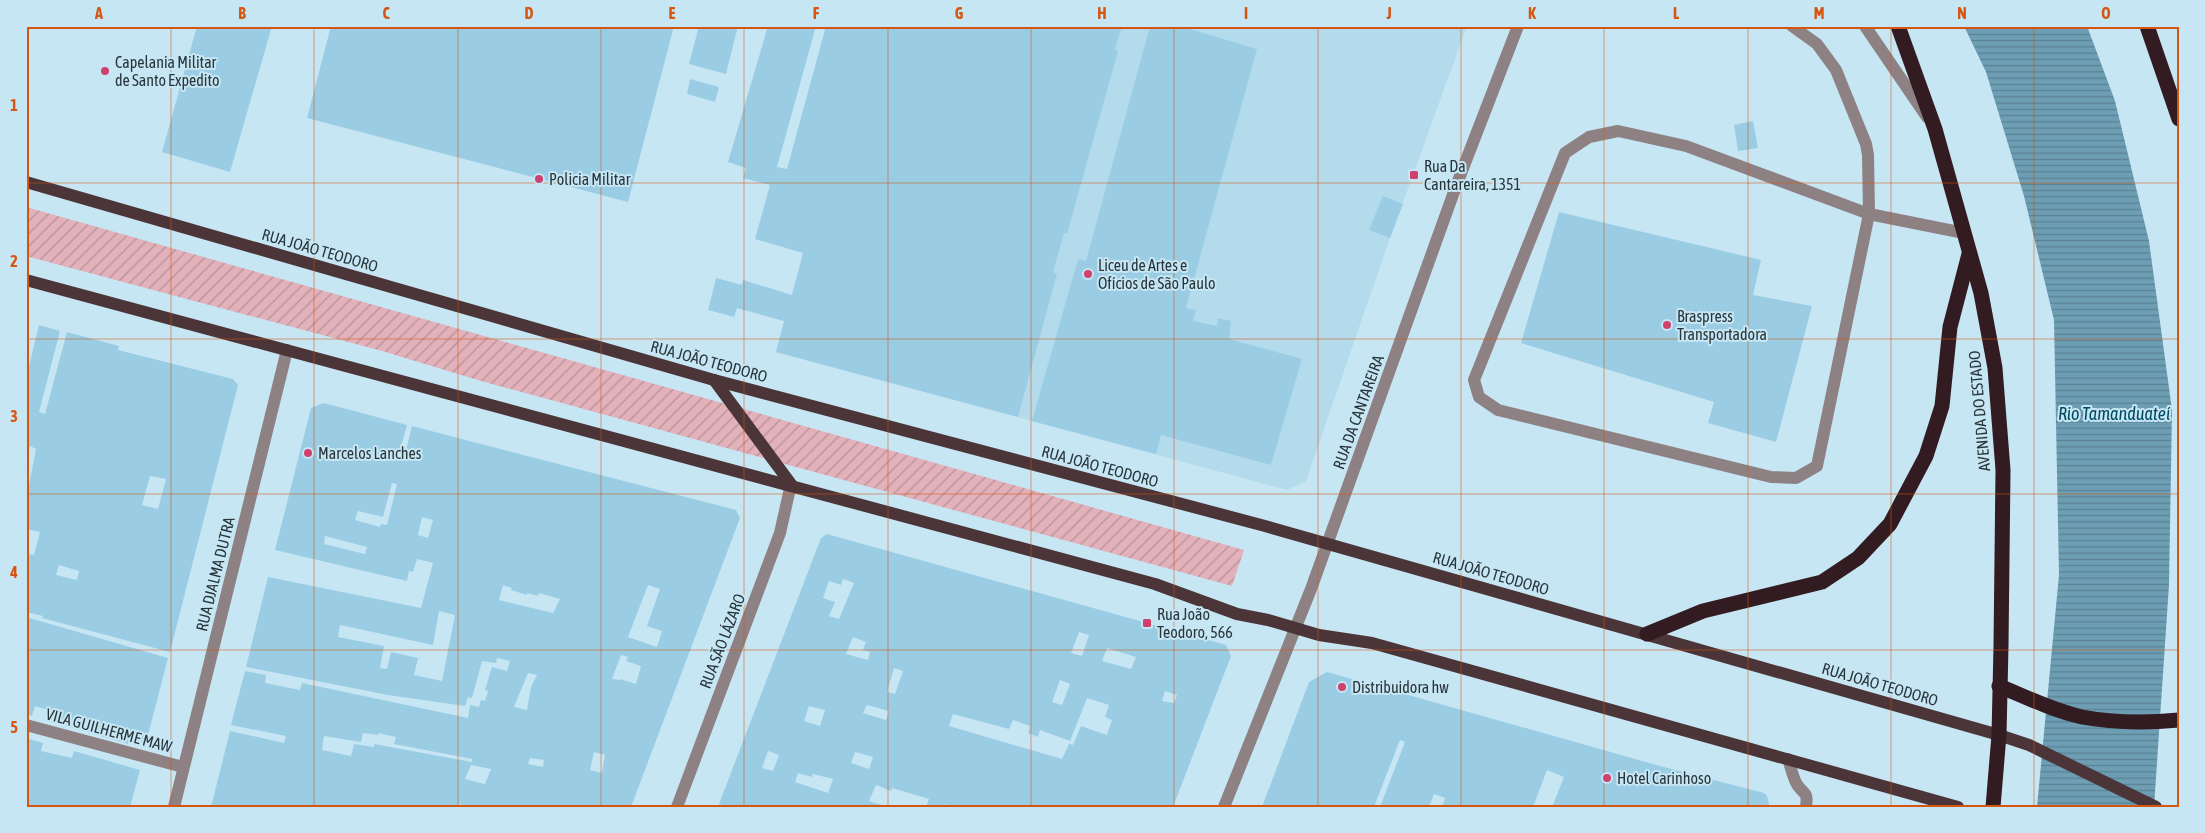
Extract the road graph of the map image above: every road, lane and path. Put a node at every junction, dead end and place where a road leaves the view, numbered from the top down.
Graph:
1 (1518, 26) edge
2 (1792, 26) edge
3 (1865, 26) edge
4 (1898, 26) edge
5 (2147, 26) edge
6 (2179, 119) edge
7 (1934, 129) junction
8 (26, 182) edge
9 (1869, 214) junction
10 (1964, 233) junction
11 (1970, 253) junction
12 (26, 280) edge
13 (287, 350) junction
14 (714, 380) junction
15 (791, 484) junction
16 (1327, 544) junction
17 (1295, 628) junction
18 (1647, 634) junction
19 (1999, 686) junction
20 (2179, 720) edge
21 (26, 725) edge
22 (1999, 734) junction
23 (1788, 759) junction
24 (183, 767) junction
25 (174, 807) edge
26 (677, 807) edge
27 (1224, 807) edge
28 (1806, 807) edge
29 (1958, 807) edge
30 (1993, 807) edge
31 (2156, 807) edge

1 - 16 street, RUA DA CANTAREIRA
2 - 9 street
3 - 7 street
4 - 7 highway, AVENIDA DO ESTADO
5 - 6 highway
7 - 10 highway, AVENIDA DO ESTADO
8 - 14 main road, RUA JOÃO TEODORO
9 - 9 street
9 - 10 street
10 - 11 highway, AVENIDA DO ESTADO
11 - 18 highway
11 - 19 highway, AVENIDA DO ESTADO
12 - 13 main road
13 - 15 main road
13 - 24 street, RUA DJALMA DUTRA
14 - 15 main road
14 - 16 main road, RUA JOÃO TEODORO
15 - 17 main road
15 - 26 street, RUA SÃO LÁZARO
16 - 17 street, RUA DA CANTAREIRA
16 - 18 main road, RUA JOÃO TEODORO
17 - 23 main road
17 - 27 street, RUA DA CANTAREIRA
18 - 22 main road, RUA JOÃO TEODORO
19 - 20 highway
19 - 22 highway, AVENIDA DO ESTADO
21 - 24 street, VILA GUILHERME MAW
22 - 30 highway, AVENIDA DO ESTADO
22 - 31 main road, RUA JOÃO TEODORO
23 - 28 street
23 - 29 main road
24 - 25 street, RUA DJALMA DUTRA

